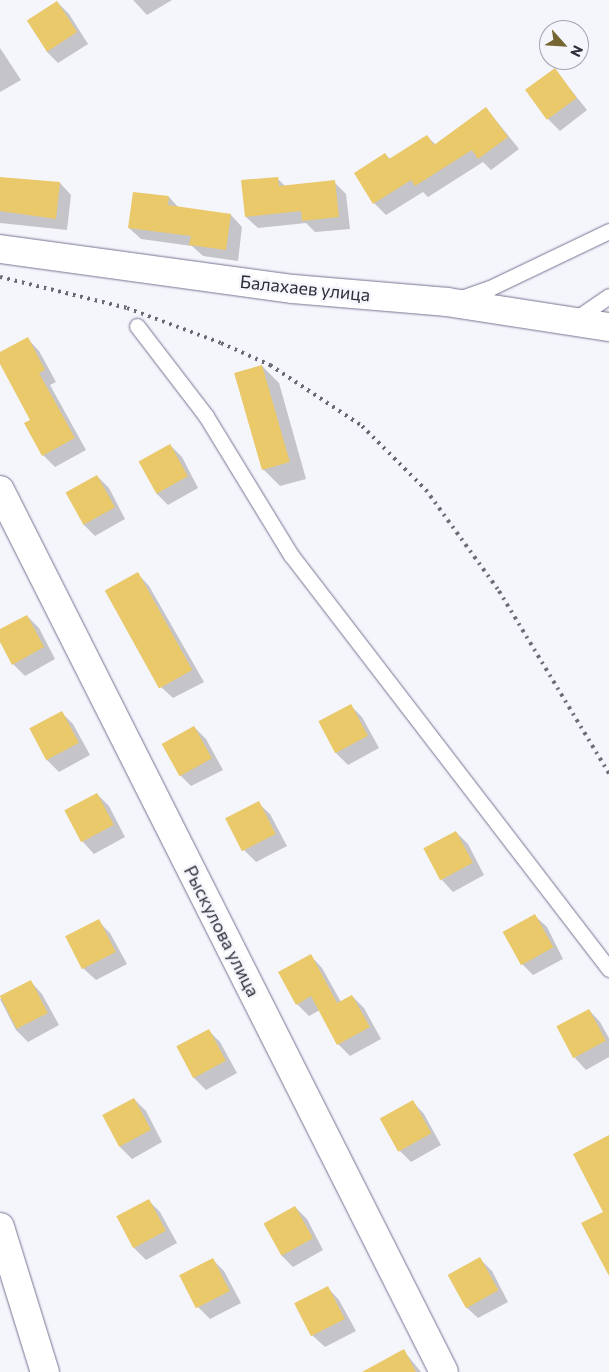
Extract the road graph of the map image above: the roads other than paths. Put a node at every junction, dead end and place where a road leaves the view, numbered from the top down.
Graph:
1 (609, 231) edge
2 (0, 249) edge
3 (609, 296) edge
4 (447, 302) junction
5 (574, 320) junction
6 (137, 326) dead end
7 (609, 326) edge
8 (0, 490) edge
9 (609, 969) edge
10 (0, 1226) edge
11 (46, 1372) edge
12 (444, 1372) edge

1 - 4 lane
2 - 4 street, Балахаев улица
3 - 5 lane
4 - 5 street, Балахаев улица
5 - 7 street, Балахаев улица
6 - 9 lane
8 - 12 street, Рыскулова улица
10 - 11 street

